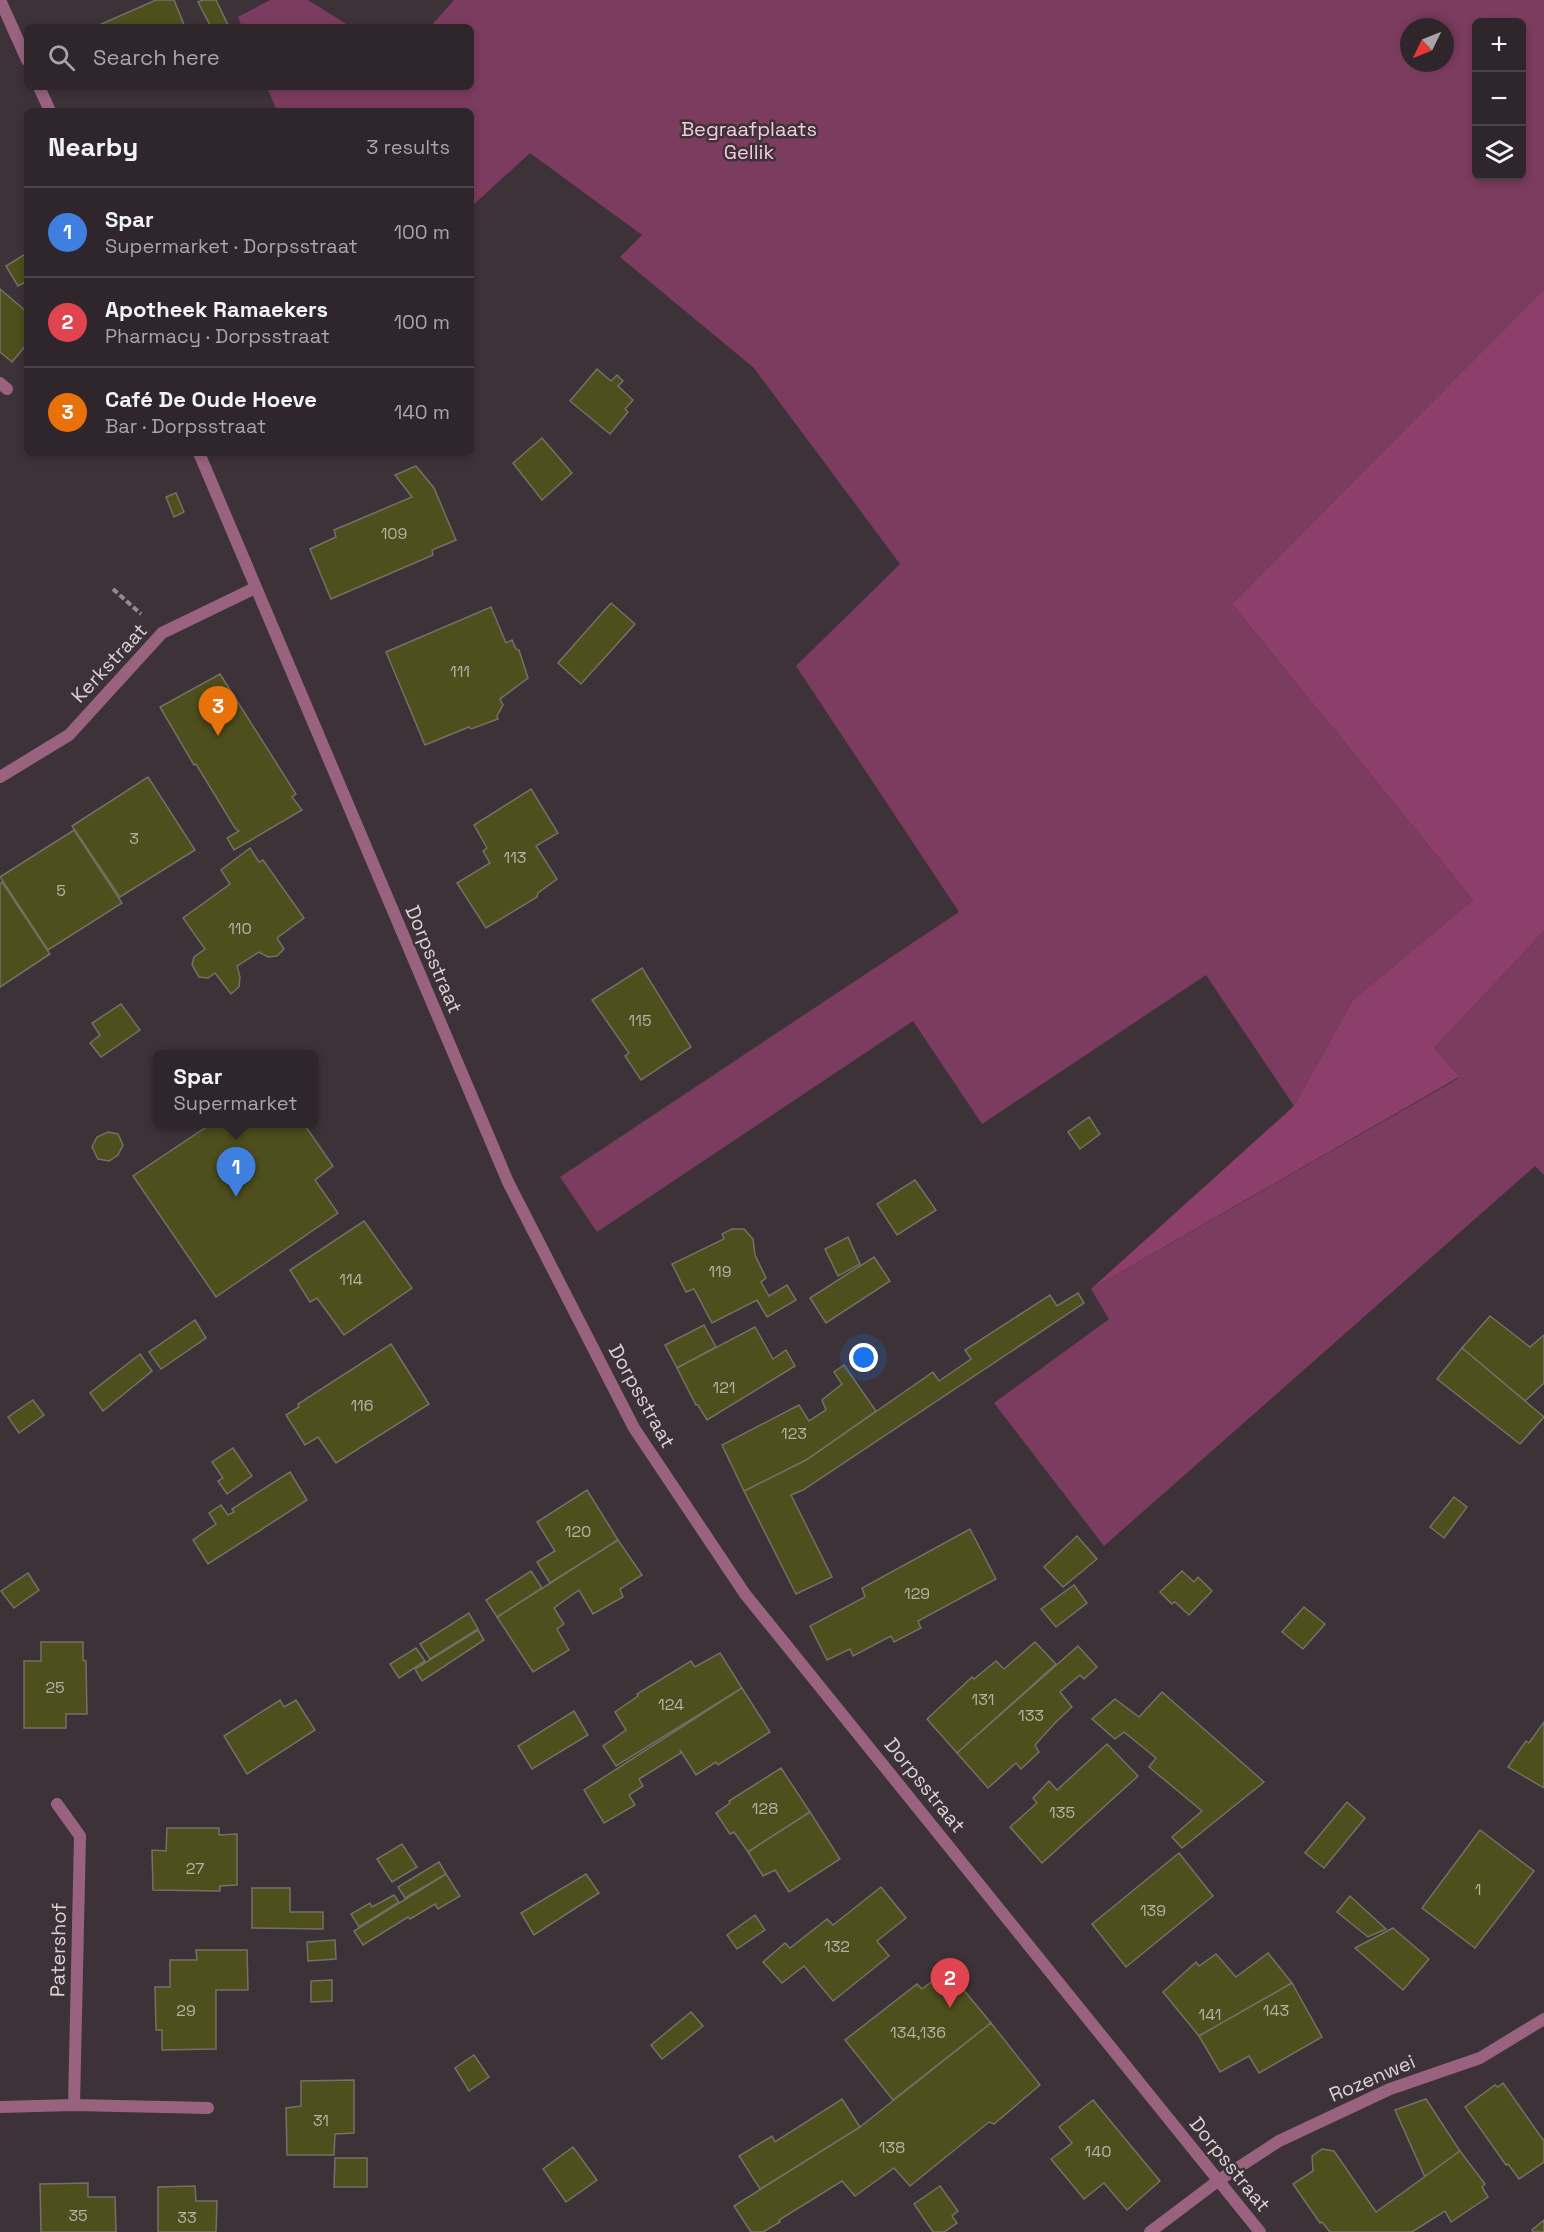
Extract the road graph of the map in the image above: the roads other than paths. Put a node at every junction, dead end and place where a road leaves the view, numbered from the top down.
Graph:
1 (0, 0) edge
2 (24, 53) edge
3 (40, 90) edge
4 (49, 108) edge
5 (200, 456) edge
6 (255, 588) junction
7 (0, 777) edge
8 (57, 1804) dead end
9 (1544, 2019) edge
10 (74, 2105) junction
11 (0, 2107) edge
12 (208, 2108) dead end
13 (1219, 2180) junction
14 (1150, 2232) edge
15 (1260, 2232) edge

1 - 2 street
3 - 4 street
5 - 6 street, Dorpsstraat
6 - 7 street, Kerkstraat
6 - 13 street, Dorpsstraat
8 - 10 street, Patershof
9 - 13 street, Rozenwei
10 - 11 street
10 - 12 street
13 - 14 street, Rozenwei
13 - 15 street, Dorpsstraat

